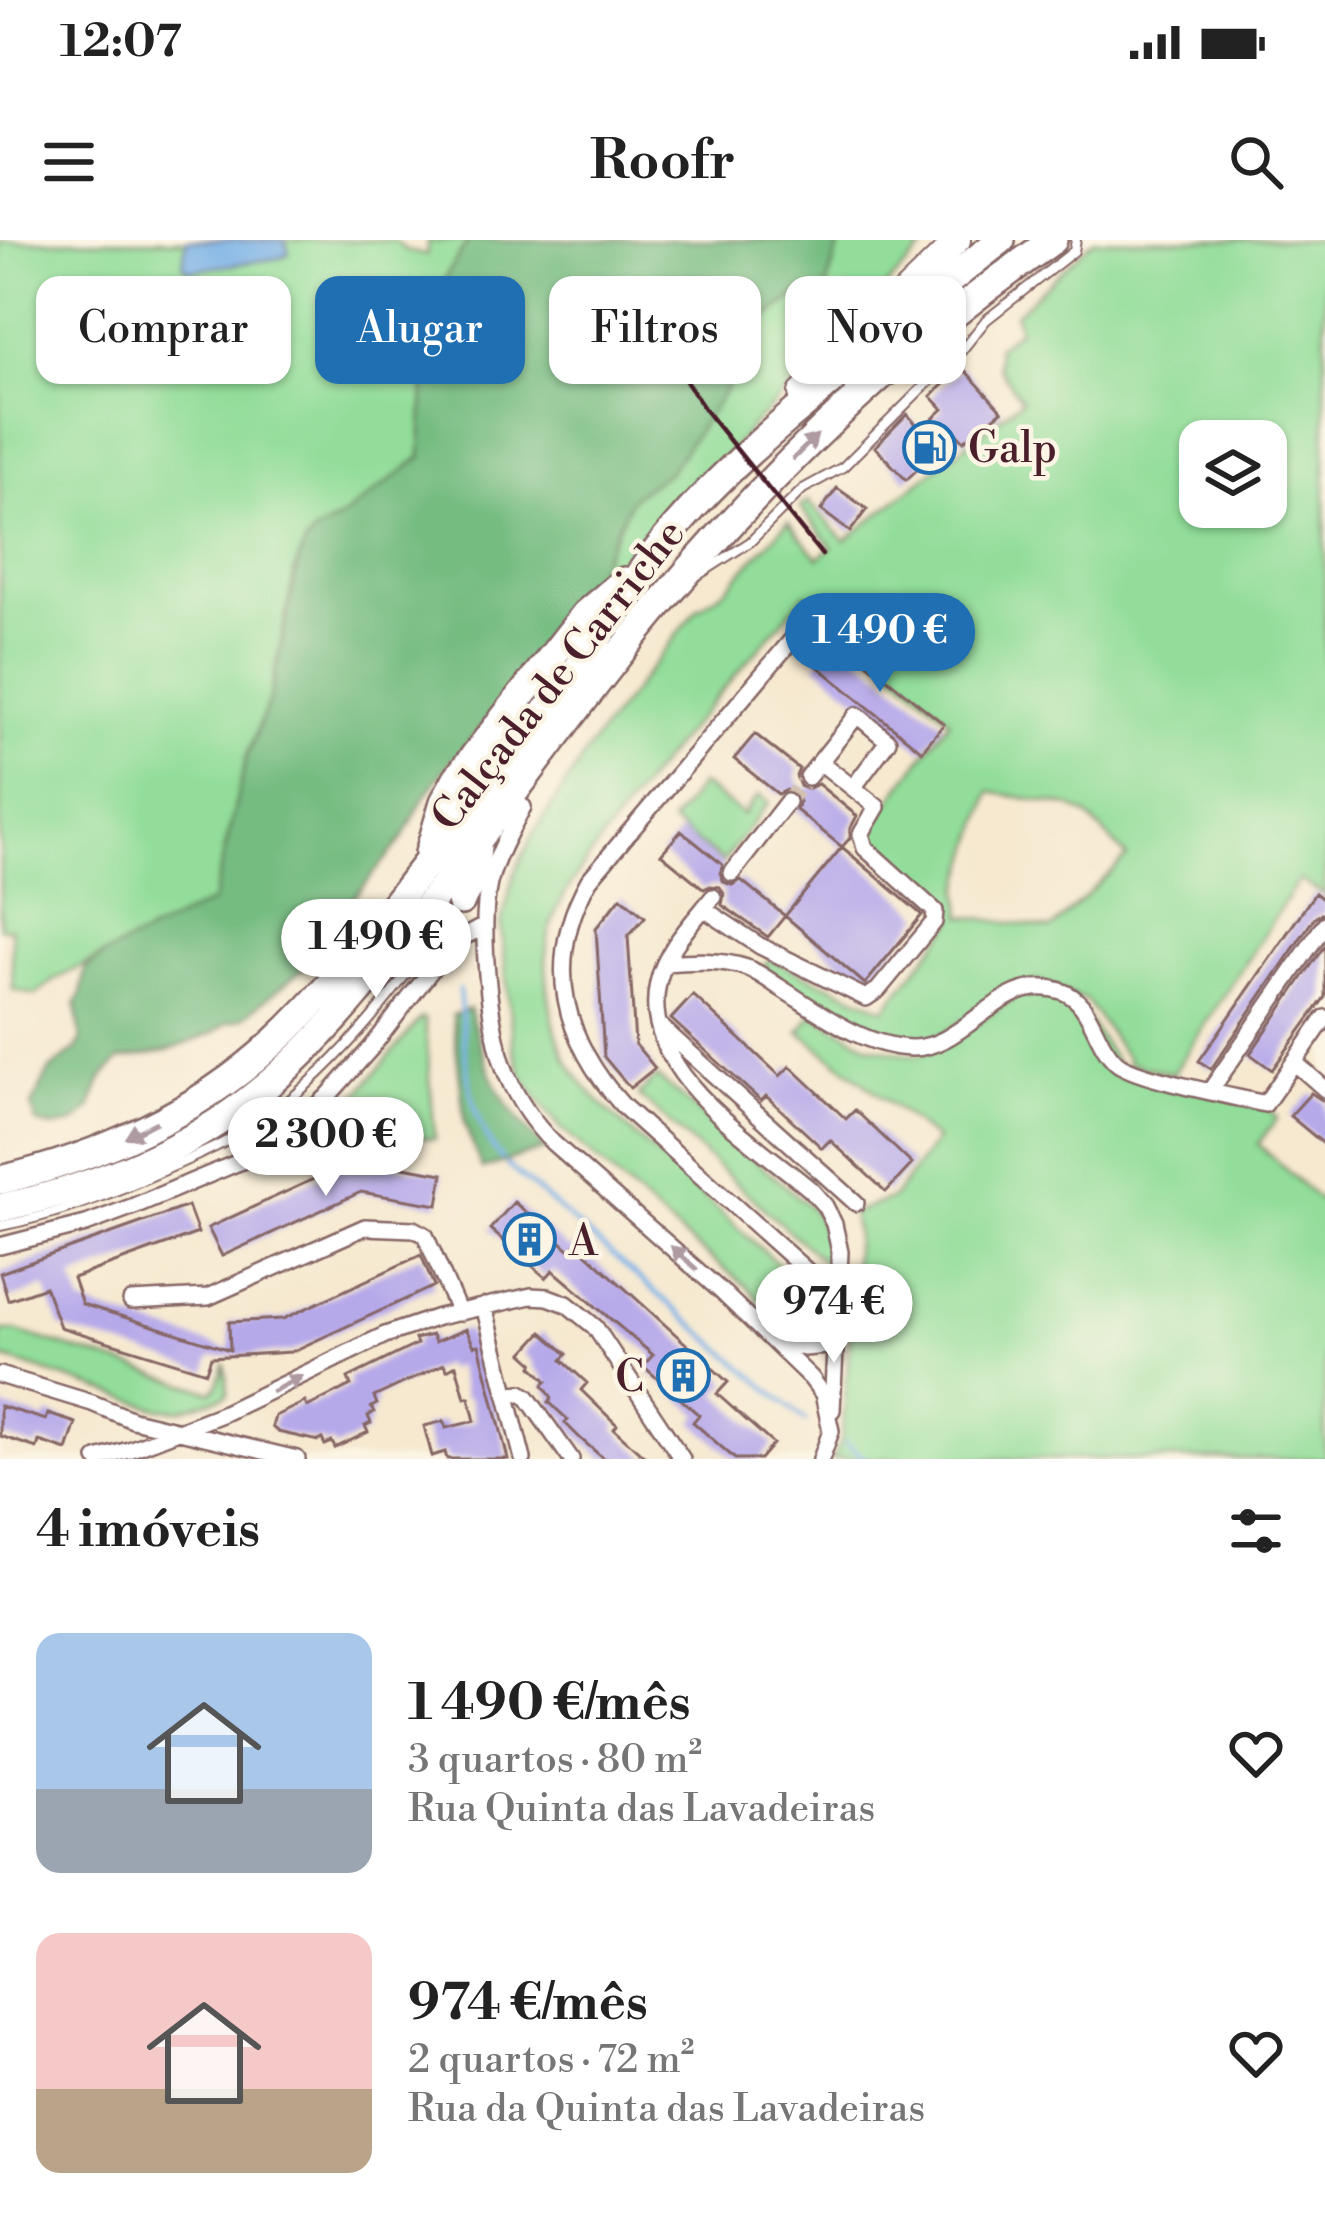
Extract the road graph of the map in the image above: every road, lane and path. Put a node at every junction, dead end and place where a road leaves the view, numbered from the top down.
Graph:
1 (945, 240) edge
2 (958, 240) edge
3 (1001, 240) edge
4 (1053, 240) edge
5 (1076, 240) edge
6 (910, 276) edge
7 (921, 276) edge
8 (809, 384) edge
9 (778, 424) junction
10 (642, 568) junction
11 (661, 604) junction
12 (796, 634) dead end
13 (587, 699) junction
14 (480, 749) junction
15 (820, 761) junction
16 (808, 777) tunnel mouth
17 (853, 788) junction
18 (787, 802) tunnel mouth
19 (471, 807) junction
20 (523, 807) junction
21 (476, 844) junction
22 (732, 872) dead end
23 (418, 874) junction
24 (461, 901) junction
25 (1325, 924) edge
26 (484, 926) junction
27 (665, 962) junction
28 (1325, 1018) edge
29 (659, 1025) junction
30 (1294, 1062) junction
31 (1325, 1089) edge
32 (1210, 1090) junction
33 (0, 1180) edge
34 (856, 1203) dead end
35 (0, 1208) edge
36 (0, 1226) edge
37 (0, 1246) edge
38 (837, 1298) junction
39 (131, 1301) dead end
40 (484, 1306) junction
41 (459, 1313) junction
42 (835, 1327) junction
43 (770, 1338) junction
44 (0, 1375) edge
45 (508, 1395) junction
46 (180, 1431) junction
47 (831, 1431) junction
48 (98, 1459) edge
49 (297, 1459) edge
50 (523, 1459) edge
51 (571, 1459) edge
52 (682, 1459) edge
53 (820, 1459) edge

1 - 6 lane
2 - 7 main road
3 - 9 highway, Calçada de Carriche
11 -> 4 highway, Calçada de Carriche
5 - 11 lane
8 - 9 main road
9 - 10 highway, Calçada de Carriche
10 - 14 highway
10 - 19 highway, Calçada de Carriche
11 - 13 highway, Calçada de Carriche
12 - 38 street
13 - 20 highway
13 - 21 highway, Calçada de Carriche
14 - 19 highway
14 - 23 highway
15 - 16 street
15 - 17 street
15 - 17 street
17 - 27 street
18 - 22 street
19 - 21 highway
19 - 23 highway, Calçada de Carriche
20 - 24 lane
20 - 26 street
21 - 24 highway
21 - 35 highway, Calçada de Carriche
23 -> 33 highway, Calçada de Carriche
24 - 36 lane
25 - 32 street
26 - 37 street
43 -> 26 street
27 - 29 street
27 - 32 street
28 - 30 street
29 - 34 street
29 - 38 street
30 - 31 street
30 - 32 street
38 - 42 street
39 - 41 street
40 - 41 street
40 - 45 street
40 - 52 street
46 -> 41 street
42 - 43 street
42 - 47 street
43 - 47 street
44 - 46 street
45 - 50 street
45 - 51 street
46 - 48 street
46 - 49 street
47 - 53 street

